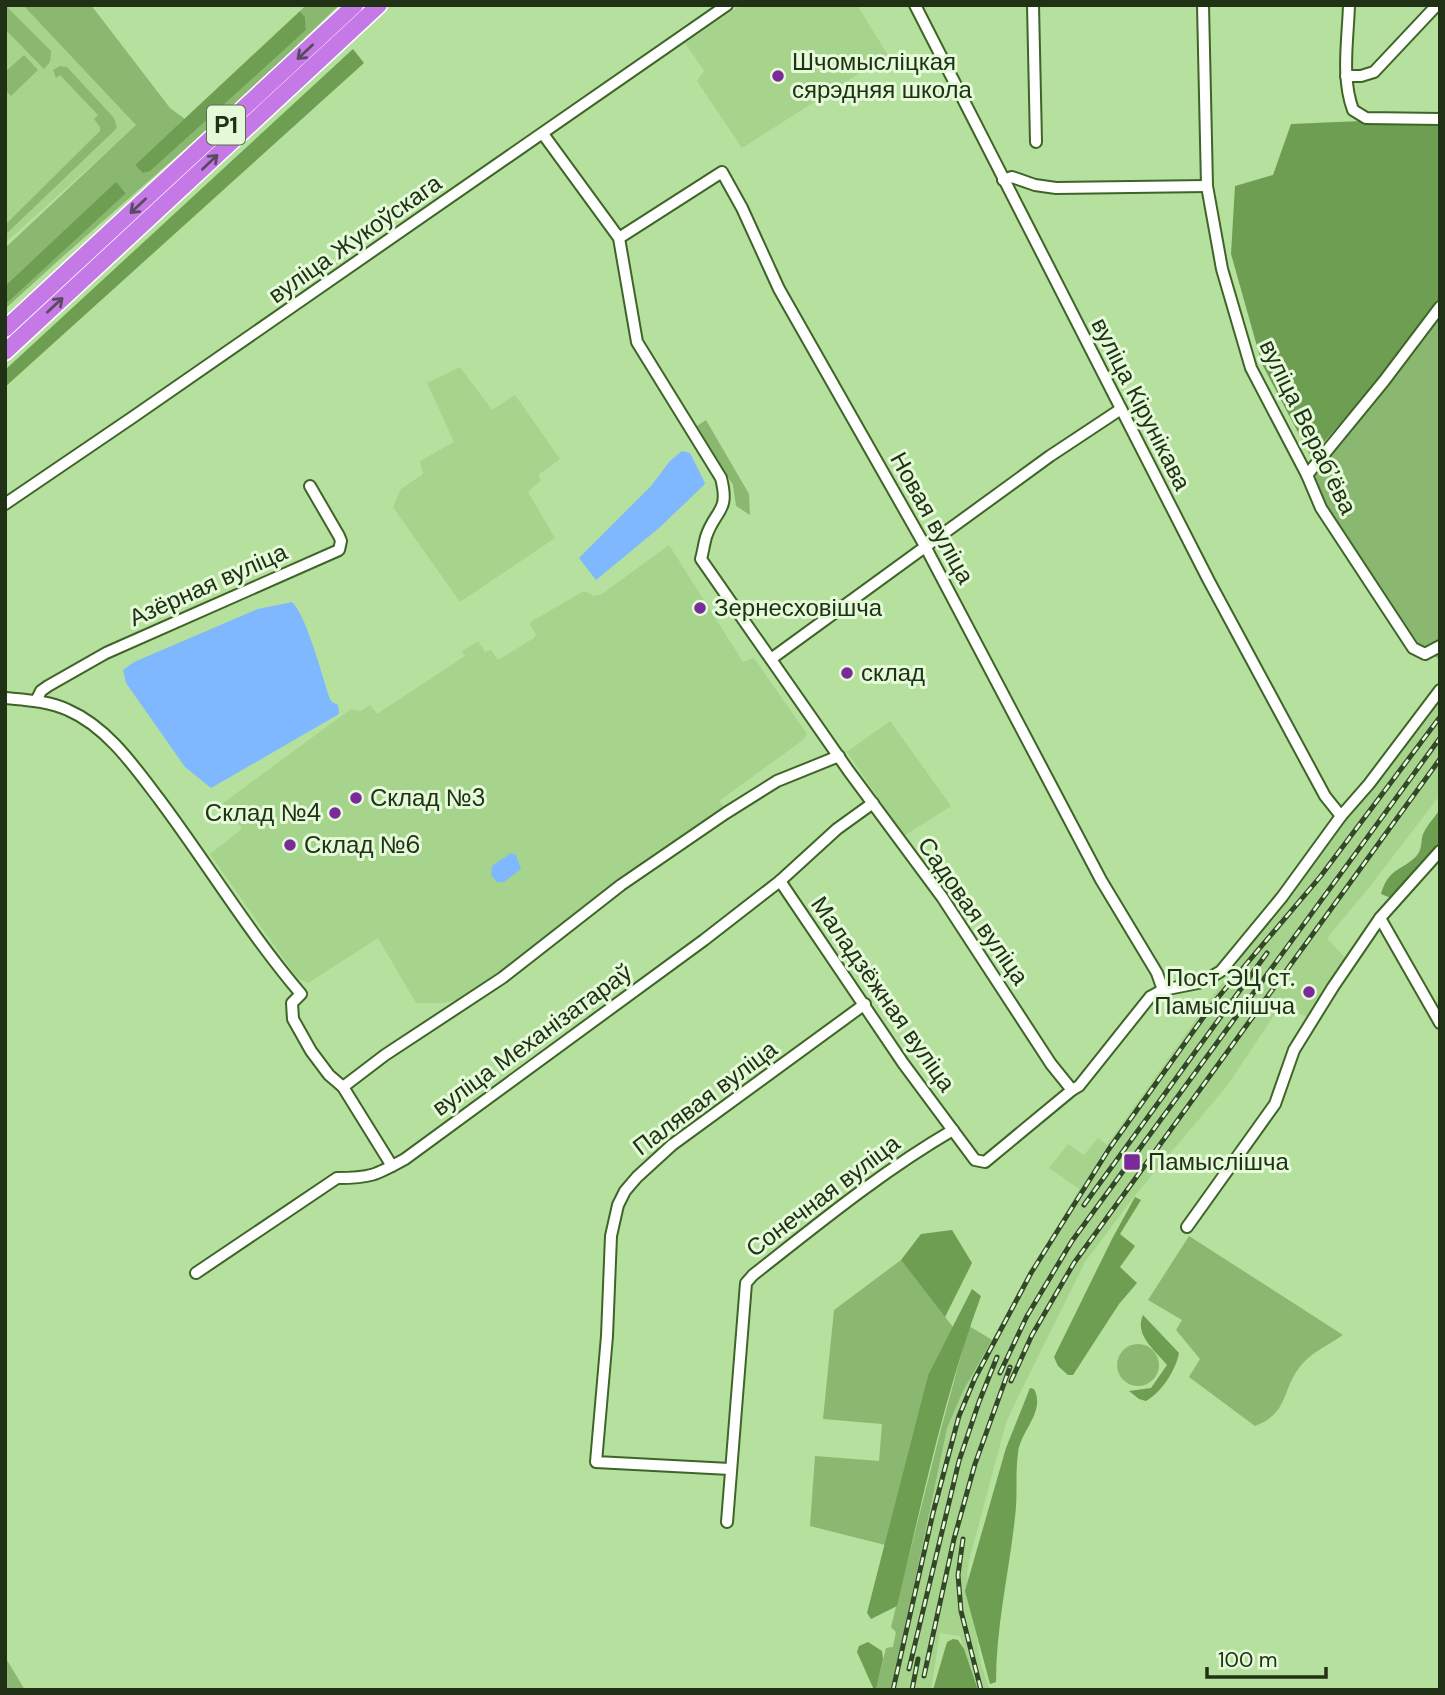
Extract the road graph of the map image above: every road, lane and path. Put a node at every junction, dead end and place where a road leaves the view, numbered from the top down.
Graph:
1 (355, 5) edge
2 (379, 5) edge
3 (727, 5) edge
4 (915, 5) edge
5 (1033, 5) edge
6 (1203, 5) edge
7 (1349, 5) edge
8 (1437, 5) edge
9 (1346, 76) junction
10 (1440, 119) edge
11 (542, 134) junction
12 (1036, 142) dead end
13 (1003, 180) junction
14 (1207, 186) junction
15 (619, 238) junction
16 (1440, 307) edge
17 (5, 329) edge
18 (5, 352) edge
19 (1121, 409) junction
20 (1307, 475) junction
21 (310, 486) dead end
22 (5, 504) edge
23 (925, 546) junction
24 (1440, 646) edge
25 (771, 659) junction
26 (1440, 691) edge
27 (5, 698) edge
28 (36, 701) junction
29 (838, 756) junction
30 (873, 803) junction
31 (1341, 816) junction
32 (1440, 851) edge
33 (780, 881) junction
34 (1380, 918) junction
35 (1163, 990) junction
36 (865, 1004) junction
37 (1440, 1023) edge
38 (342, 1087) junction
39 (1072, 1090) junction
40 (953, 1130) junction
41 (392, 1166) junction
42 (1187, 1227) dead end
43 (196, 1273) dead end
44 (730, 1469) junction
45 (727, 1522) dead end

1 -> 17 highway, Р1
18 -> 2 highway, Р1
3 - 11 street, вуліца Жукоўскага
4 - 13 street, вуліца Кірунікава
5 - 12 street
6 - 14 street, вуліца Верабʼёва
7 - 9 street
8 - 9 street
9 - 10 street
11 - 15 street
11 - 22 street, вуліца Жукоўскага
13 - 14 street
13 - 19 street, вуліца Кірунікава
14 - 20 street, вуліца Верабʼёва
15 - 23 street, Новая вуліца
15 - 25 street, Садовая вуліца
16 - 20 street
19 - 23 street
19 - 31 street, вуліца Кірунікава
20 - 24 street, вуліца Верабʼёва
21 - 28 street, Азёрная вуліца
23 - 25 street
23 - 35 street, Новая вуліца
25 - 29 street, Садовая вуліца
26 - 31 street
27 - 28 street
28 - 38 street
29 - 30 street, Садовая вуліца
29 - 38 street
30 - 33 street, вуліца Механізатараў
30 - 39 street, Садовая вуліца
31 - 35 street
32 - 34 street
33 - 36 street, Маладзёжная вуліца
33 - 41 street, вуліца Механізатараў
34 - 37 street
34 - 42 street
35 - 39 street, Маладзёжная вуліца
36 - 40 street, Маладзёжная вуліца
36 - 44 street, Палявая вуліца
38 - 41 street
39 - 40 street, Маладзёжная вуліца
40 - 44 street, Сонечная вуліца
41 - 43 street, вуліца Механізатараў
44 - 45 street, Сонечная вуліца

